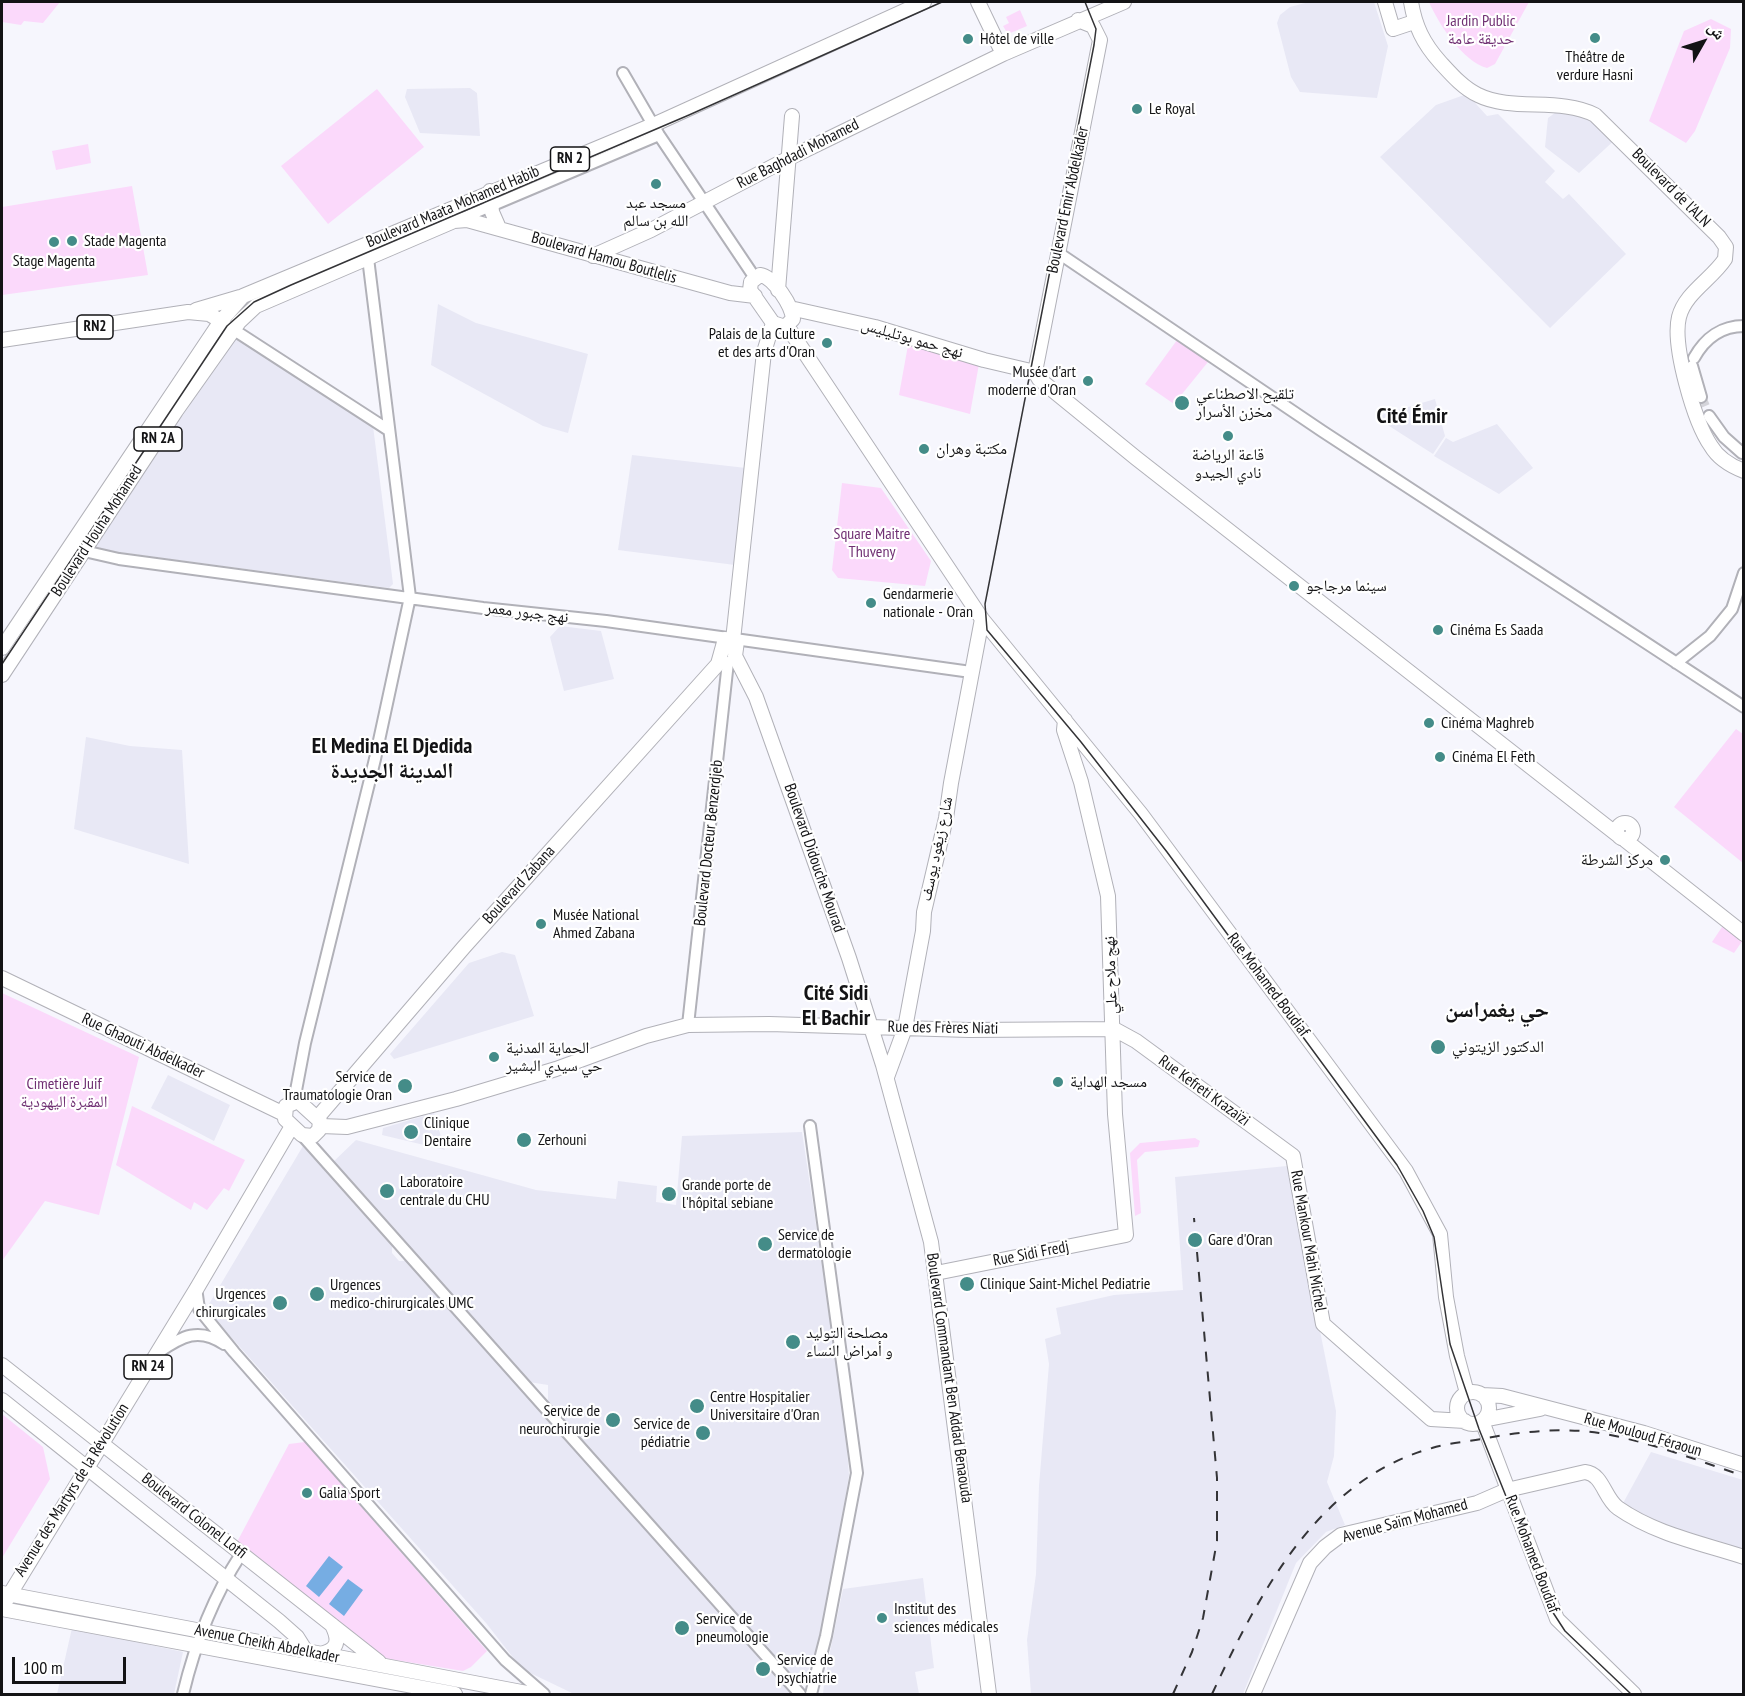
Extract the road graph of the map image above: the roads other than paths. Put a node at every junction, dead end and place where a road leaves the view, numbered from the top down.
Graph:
1 (924, 2) edge
2 (978, 2) edge
3 (1096, 2) edge
4 (1124, 2) edge
5 (1385, 2) edge
6 (1411, 2) edge
7 (1111, 8) junction
8 (1078, 20) junction
9 (1414, 22) junction
10 (1004, 54) junction
11 (623, 73) dead end
12 (792, 116) dead end
13 (656, 130) junction
14 (789, 158) junction
15 (490, 191) junction
16 (704, 202) junction
17 (491, 206) junction
18 (454, 221) junction
19 (499, 228) junction
20 (1057, 252) junction
21 (593, 256) junction
22 (368, 258) junction
23 (755, 278) junction
24 (778, 290) junction
25 (243, 296) junction
26 (755, 296) junction
27 (790, 308) junction
28 (188, 312) junction
29 (221, 321) junction
30 (773, 323) junction
31 (787, 326) junction
32 (1743, 326) edge
33 (234, 328) junction
34 (2, 340) edge
35 (1035, 372) junction
36 (1701, 397) tunnel mouth
37 (1710, 416) tunnel mouth
38 (387, 429) junction
39 (1742, 453) dead end
40 (1743, 471) edge
41 (84, 551) junction
42 (1743, 573) edge
43 (410, 597) junction
44 (982, 619) junction
45 (732, 640) junction
46 (2, 648) edge
47 (1676, 663) junction
48 (729, 664) junction
49 (971, 672) junction
50 (2, 675) edge
51 (1743, 707) edge
52 (1065, 720) junction
53 (1743, 934) edge
54 (2, 978) edge
55 (688, 1025) junction
56 (870, 1027) junction
57 (905, 1028) junction
58 (1114, 1029) junction
59 (885, 1071) junction
60 (294, 1101) junction
61 (319, 1122) junction
62 (292, 1125) junction
63 (810, 1126) dead end
64 (1293, 1156) joint
65 (1126, 1235) joint
66 (936, 1273) junction
67 (196, 1288) junction
68 (234, 1352) junction
69 (157, 1353) junction
70 (2, 1365) edge
71 (1482, 1395) junction
72 (1463, 1396) junction
73 (2, 1400) edge
74 (1542, 1408) junction
75 (1483, 1420) junction
76 (1441, 1421) junction
77 (1465, 1421) junction
78 (100, 1443) junction
79 (1743, 1465) edge
80 (86, 1467) junction
81 (1507, 1490) junction
82 (241, 1554) junction
83 (1743, 1557) edge
84 (225, 1579) junction
85 (3, 1601) edge
86 (332, 1625) junction
87 (201, 1631) junction
88 (195, 1647) junction
89 (313, 1653) junction
90 (505, 1660) junction
91 (387, 1666) junction
92 (324, 1669) junction
93 (813, 1680) junction
94 (496, 1688) junction
95 (799, 1693) edge
96 (183, 1695) edge
97 (455, 1695) edge
98 (532, 1695) edge
99 (544, 1695) edge
100 (811, 1695) edge
101 (989, 1695) edge
102 (1253, 1695) edge
103 (1634, 1695) edge

1 - 13 main road, Boulevard Maata Mohamed Habib / RN 2
2 - 10 main road
3 - 7 main road
4 - 7 main road, Rue Baghdadi Mohamed
5 - 9 main road
6 - 9 main road, Boulevard de l'ALN
7 - 8 main road, Rue Baghdadi Mohamed
8 - 10 main road, Rue Baghdadi Mohamed
8 - 20 main road, Boulevard Emir Abdelkader
9 - 40 main road, Boulevard de l'ALN
10 - 14 main road, Rue Baghdadi Mohamed
11 - 13 street
12 - 14 main road
13 - 15 main road, Boulevard Maata Mohamed Habib / RN 2
13 - 16 street
13 - 17 street, Boulevard Maata Mohamed Habib / RN 2
14 - 16 main road, Rue Baghdadi Mohamed
14 - 24 main road
15 - 17 main road
15 - 25 main road, Boulevard Maata Mohamed Habib / RN 2
16 - 21 main road, Rue Baghdadi Mohamed
16 - 23 street
17 - 18 street, Boulevard Maata Mohamed Habib / RN 2
17 - 19 main road
18 - 19 main road, Boulevard Hamou Boutlelis
18 - 22 main road, Boulevard Maata Mohamed Habib / RN 2
19 - 21 main road, Boulevard Hamou Boutlelis
20 - 35 main road, Boulevard Emir Abdelkader
20 - 47 street
21 - 26 main road, Boulevard Hamou Boutlelis
22 - 33 main road, Boulevard Maata Mohamed Habib / RN 2
22 - 38 street
23 - 24 main road
23 - 26 main road
24 - 27 main road
25 - 28 main road
25 - 29 main road, Boulevard Maata Mohamed Habib / RN 2
26 - 30 main road
27 - 31 main road
27 - 35 main road, نهج حمو بوتليليس
28 - 29 main road, RN2
28 - 34 main road, RN2
29 - 33 street
29 - 46 main road, Boulevard Houha Mohamed / RN 2A
30 - 31 main road
30 - 45 main road
31 - 44 main road, Rue Mohamed Boudiaf
32 - 36 street
33 - 38 street
33 - 41 main road, Boulevard Houha Mohamed / RN 2A
35 - 53 main road
37 - 39 street
38 - 43 street
41 - 43 street, نهج جبور معمر
41 - 50 main road, Boulevard Houha Mohamed / RN 2A
42 - 47 street
43 - 45 street, نهج جبور معمر
43 - 60 street
44 - 49 main road, شارع زيغود يوسف
44 - 52 main road, Rue Mohamed Boudiaf
45 - 48 main road, Boulevard Didouche Mourad
45 - 48 main road
45 - 49 street, نهج جبور معمر
47 - 51 street
48 - 55 street, Boulevard Docteur Benzerdjeb
48 - 56 main road, Boulevard Didouche Mourad
48 - 61 main road, Boulevard Zabana
49 - 57 main road, شارع زيغود يوسف
52 - 58 main road, نهج ملاح علي
52 - 72 main road, Rue Mohamed Boudiaf
54 - 62 main road, Rue Ghaouti Abdelkader
55 - 56 main road, Rue des Frères Niati
55 - 61 main road, Rue des Frères Niati
56 - 57 main road, Rue des Frères Niati
56 - 59 main road, Boulevard Didouche Mourad
57 - 58 main road, Rue des Frères Niati
57 - 59 main road, شارع زيغود يوسف
58 - 64 main road, Rue Kefreti Krazaïzi
58 - 65 main road, نهج ملاح علي
59 - 66 main road, Boulevard Commandant Ben Addad Benaouda
60 - 61 main road
60 - 62 main road, Avenue des Martyrs de la Révolution
61 - 62 main road
62 - 67 main road, Avenue des Martyrs de la Révolution / RN 24
62 - 95 street
63 - 93 street
64 - 76 main road, Rue Mankour Mahi Michel
65 - 66 main road, Rue Sidi Fredj
66 - 101 main road, Boulevard Commandant Ben Addad Benaouda
67 - 68 street
67 - 69 main road, Avenue des Martyrs de la Révolution / RN 24
68 - 69 street
68 - 90 street
69 - 78 main road, Avenue des Martyrs de la Révolution / RN 24
70 - 78 main road, Boulevard Colonel Lotfi
71 - 72 main road
71 - 74 main road, Rue Mouloud Féraoun
71 - 75 main road
72 - 76 main road
72 - 77 main road
73 - 80 main road, Boulevard Colonel Lotfi
74 - 75 main road, Rue Mouloud Féraoun
74 - 79 main road, Rue Mouloud Féraoun
75 - 77 main road
75 - 81 main road, Rue Mohamed Boudiaf
76 - 77 main road
78 - 80 main road, Avenue des Martyrs de la Révolution / RN 24
78 - 82 main road, Boulevard Colonel Lotfi
80 - 84 main road, Boulevard Colonel Lotfi
80 - 85 main road, Avenue des Martyrs de la Révolution / RN 24
81 - 83 main road, Avenue Saïm Mohamed
81 - 102 main road, Avenue Saïm Mohamed
81 - 103 main road, Rue Mohamed Boudiaf
82 - 84 street
82 - 86 main road, Boulevard Colonel Lotfi
84 - 87 street
84 - 89 main road, Boulevard Colonel Lotfi
85 - 87 main road, Avenue Cheikh Abdelkader
85 - 88 main road, Avenue Cheikh Abdelkader
86 - 89 main road
86 - 91 main road, Boulevard Colonel Lotfi
87 - 88 street
87 - 89 main road, Avenue Cheikh Abdelkader
88 - 92 main road, Avenue Cheikh Abdelkader
88 - 96 street
89 - 91 main road, Avenue Cheikh Abdelkader
89 - 92 main road, Boulevard Colonel Lotfi
90 - 94 street
90 - 99 street
91 - 94 main road, Avenue Cheikh Abdelkader
92 - 97 main road, Avenue Cheikh Abdelkader
93 - 95 street
93 - 100 street
94 - 98 main road, Avenue Cheikh Abdelkader

